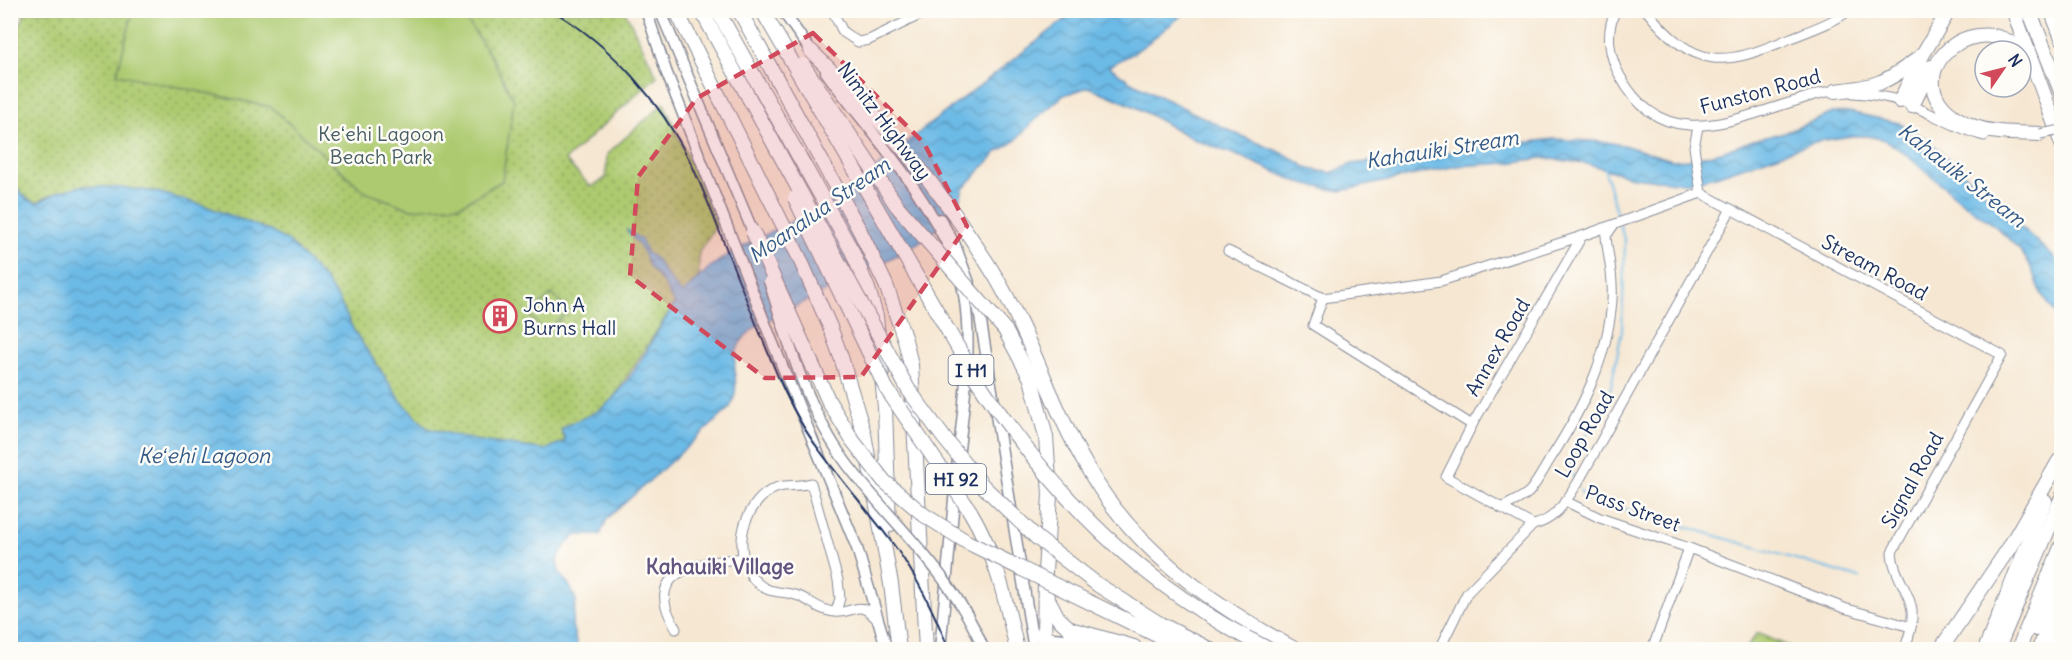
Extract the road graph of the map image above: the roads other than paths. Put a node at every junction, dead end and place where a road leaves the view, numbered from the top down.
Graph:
1 (646, 10) edge
2 (660, 10) edge
3 (676, 10) edge
4 (701, 10) edge
5 (717, 10) edge
6 (739, 10) edge
7 (764, 10) edge
8 (782, 10) edge
9 (832, 10) edge
10 (930, 10) edge
11 (1616, 10) edge
12 (1646, 10) edge
13 (1850, 10) edge
14 (1949, 10) edge
15 (2013, 10) edge
16 (2029, 10) edge
17 (2051, 10) edge
18 (2061, 38) edge
19 (2011, 39) edge
20 (811, 51) junction
21 (1939, 52) junction
22 (1923, 54) junction
23 (2033, 80) edge
24 (1834, 90) junction
25 (2061, 94) edge
26 (749, 98) junction
27 (1906, 104) junction
28 (1698, 127) junction
29 (2061, 130) edge
30 (2040, 134) junction
31 (2061, 146) edge
32 (915, 189) junction
33 (1701, 189) junction
34 (1731, 209) junction
35 (1614, 224) junction
36 (753, 232) junction
37 (1582, 236) junction
38 (1228, 251) dead end
39 (1323, 298) junction
40 (2002, 355) joint
41 (1472, 425) junction
42 (2060, 458) edge
43 (2061, 497) edge
44 (1565, 501) junction
45 (1501, 508) junction
46 (1533, 525) junction
47 (2061, 545) edge
48 (1689, 548) junction
49 (744, 558) junction
50 (2061, 578) edge
51 (867, 584) junction
52 (891, 584) junction
53 (1046, 594) junction
54 (2061, 605) edge
55 (854, 608) junction
56 (836, 612) junction
57 (1027, 618) junction
58 (878, 621) junction
59 (2061, 624) edge
60 (1911, 627) junction
61 (676, 629) dead end
62 (1044, 643) edge
63 (1136, 648) edge
64 (887, 650) edge
65 (899, 650) edge
66 (926, 650) edge
67 (940, 650) edge
68 (984, 650) edge
69 (1017, 650) edge
70 (1034, 650) edge
71 (1187, 650) edge
72 (1211, 650) edge
73 (1270, 650) edge
74 (1296, 650) edge
75 (1439, 650) edge
76 (1652, 650) edge
77 (1904, 650) edge
78 (1940, 650) edge
79 (1985, 650) edge
80 (1997, 650) edge
81 (2018, 650) edge
82 (2025, 650) edge
83 (2038, 650) edge
84 (2048, 650) edge

1 - 51 main road
2 - 36 main road
3 - 52 highway, bridge
4 - 26 highway
5 - 52 highway, bridge
6 - 66 highway
7 - 53 highway, bridge
7 - 73 highway, I H1, bridge
8 - 20 main road, Nimitz Highway / HI 92
9 - 10 street
11 - 28 street, Funston Road
12 - 13 street
14 - 22 highway
15 - 31 highway
16 - 25 highway
17 - 18 highway
19 - 21 highway
20 - 32 main road, Nimitz Highway / HI 92
20 - 74 highway
21 - 27 highway
21 - 30 highway
22 - 24 highway
22 - 27 highway
23 - 31 highway
24 - 27 street, Funston Road
24 - 28 street, Funston Road
26 - 69 highway, bridge
26 - 72 highway, bridge
27 - 30 street, Funston Road
28 - 33 street
29 - 30 street, Funston Road, bridge
32 - 57 main road, bridge
32 - 67 main road, Nimitz Highway / HI 92, bridge
33 - 34 street
33 - 35 street
34 - 40 street, Stream Road
34 - 44 street, Loop Road
35 - 37 street
35 - 45 street
36 - 68 main road, bridge
36 - 71 highway, bridge
37 - 39 street
37 - 41 street, Annex Road
38 - 39 street
39 - 41 street
40 - 60 street, Signal Road
41 - 45 street, Annex Road
42 - 78 highway
42 - 79 highway
43 - 80 highway
44 - 46 street, Loop Road
44 - 48 street, Pass Street
45 - 46 street
46 - 75 street, Loop Road
47 - 81 highway
48 - 60 street
48 - 76 street
49 - 56 street
49 - 56 street
49 - 61 street
50 - 82 highway
51 - 55 street
51 - 58 main road
52 - 65 highway
53 - 62 highway
53 - 63 highway
54 - 83 highway
55 - 56 street
55 - 58 street
57 - 62 main road
57 - 70 main road
58 - 64 main road
59 - 84 street
60 - 77 street
62 - 63 main road

